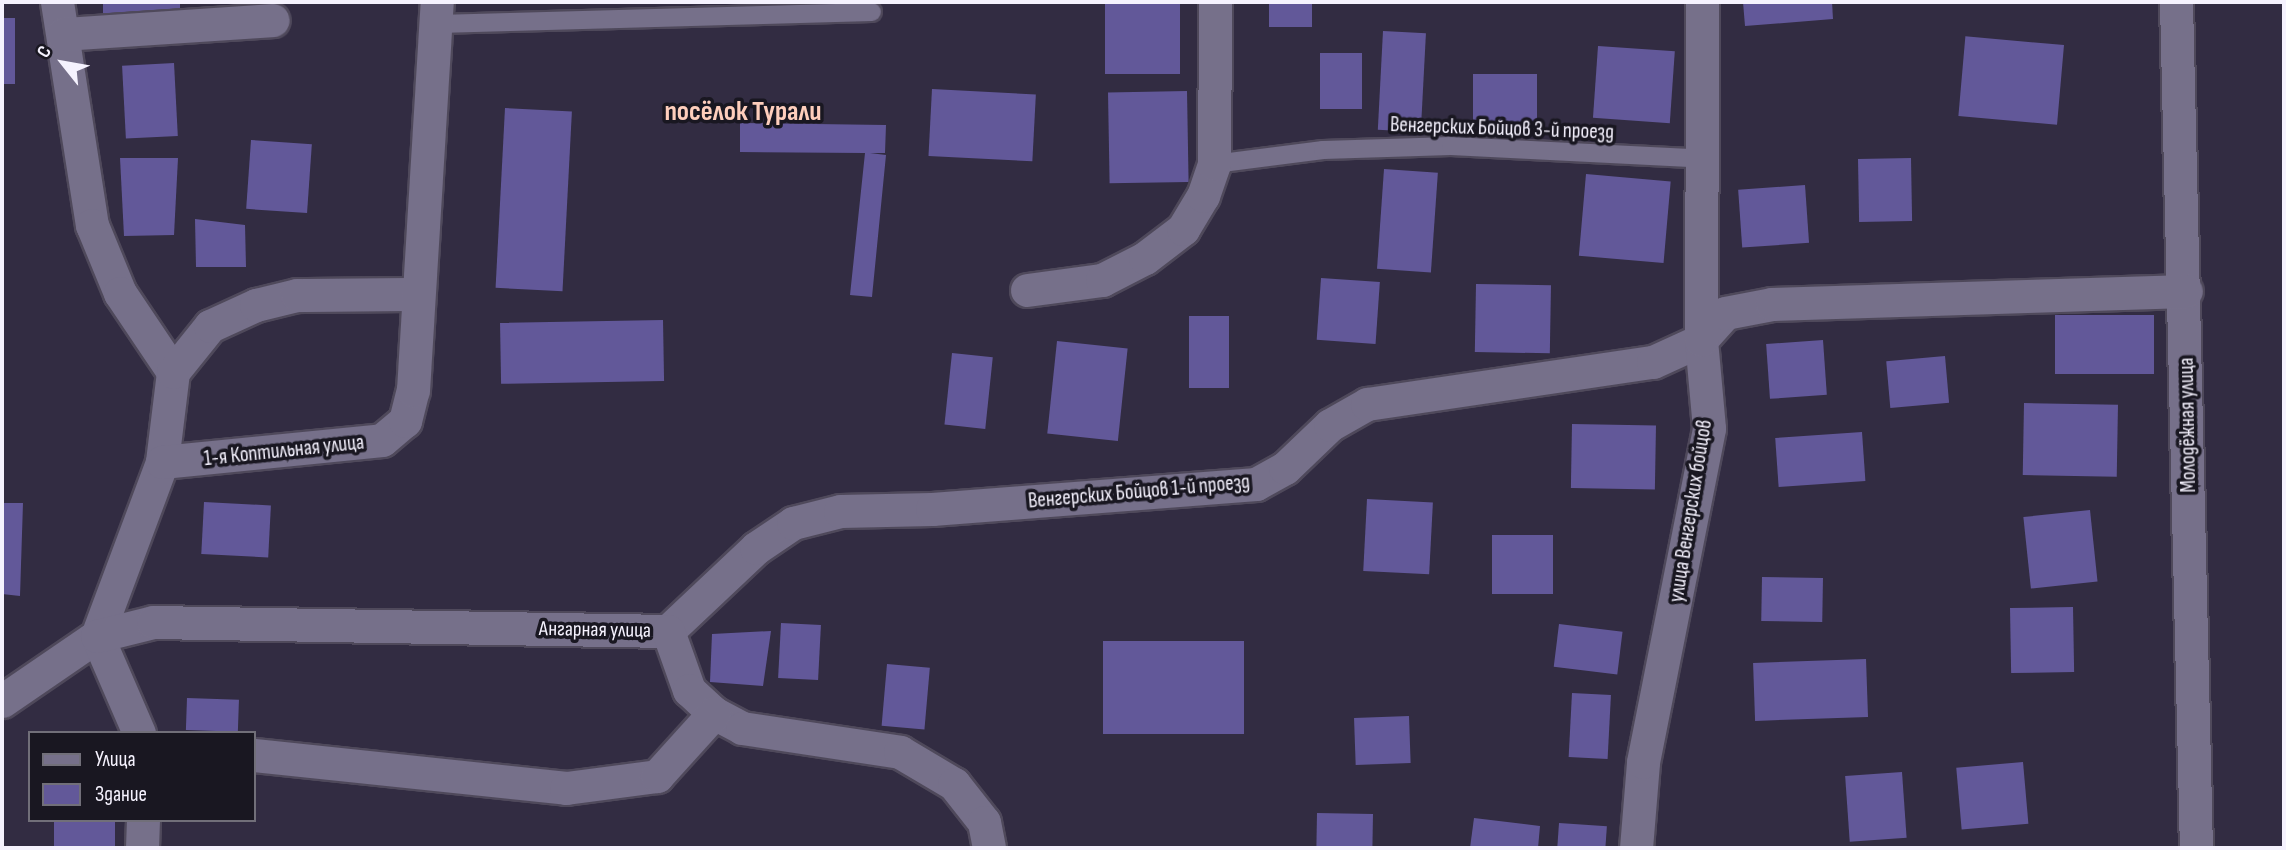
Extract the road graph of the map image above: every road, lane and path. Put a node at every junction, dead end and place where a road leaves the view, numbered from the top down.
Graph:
1 (57, 2) edge
2 (1215, 2) edge
3 (1702, 2) edge
4 (2176, 2) edge
5 (872, 12) dead end
6 (438, 13) edge
7 (273, 20) dead end
8 (62, 34) junction
9 (1705, 159) junction
10 (1214, 164) junction
11 (1027, 290) dead end
12 (2186, 291) junction
13 (416, 294) junction
14 (1701, 340) junction
15 (173, 372) junction
16 (162, 463) junction
17 (668, 631) junction
18 (97, 636) junction
19 (2, 701) edge
20 (713, 713) junction
21 (138, 731) edge
22 (256, 755) edge
23 (143, 822) edge
24 (142, 848) edge
25 (989, 848) edge
26 (1636, 848) edge
27 (2196, 848) edge

1 - 8 street
2 - 10 street
3 - 9 street, улица Венгерских бойцов
4 - 12 street, Молодёжная улица
5 - 6 lane
6 - 13 street, 1-я Коптильная улица
7 - 8 street
8 - 15 street
9 - 10 lane, Венгерских Бойцов 3-й проезд
9 - 14 street, улица Венгерских бойцов
10 - 11 street
12 - 14 street
12 - 27 street, Молодёжная улица
13 - 15 street
13 - 16 street, 1-я Коптильная улица
14 - 17 street, Венгерских Бойцов 1-й проезд
14 - 26 street, улица Венгерских бойцов
15 - 16 street
16 - 18 street
17 - 18 street, Ангарная улица
17 - 20 street, Ангарная улица
18 - 19 street
18 - 21 street
20 - 22 street
20 - 25 street, Ангарная улица
23 - 24 street

